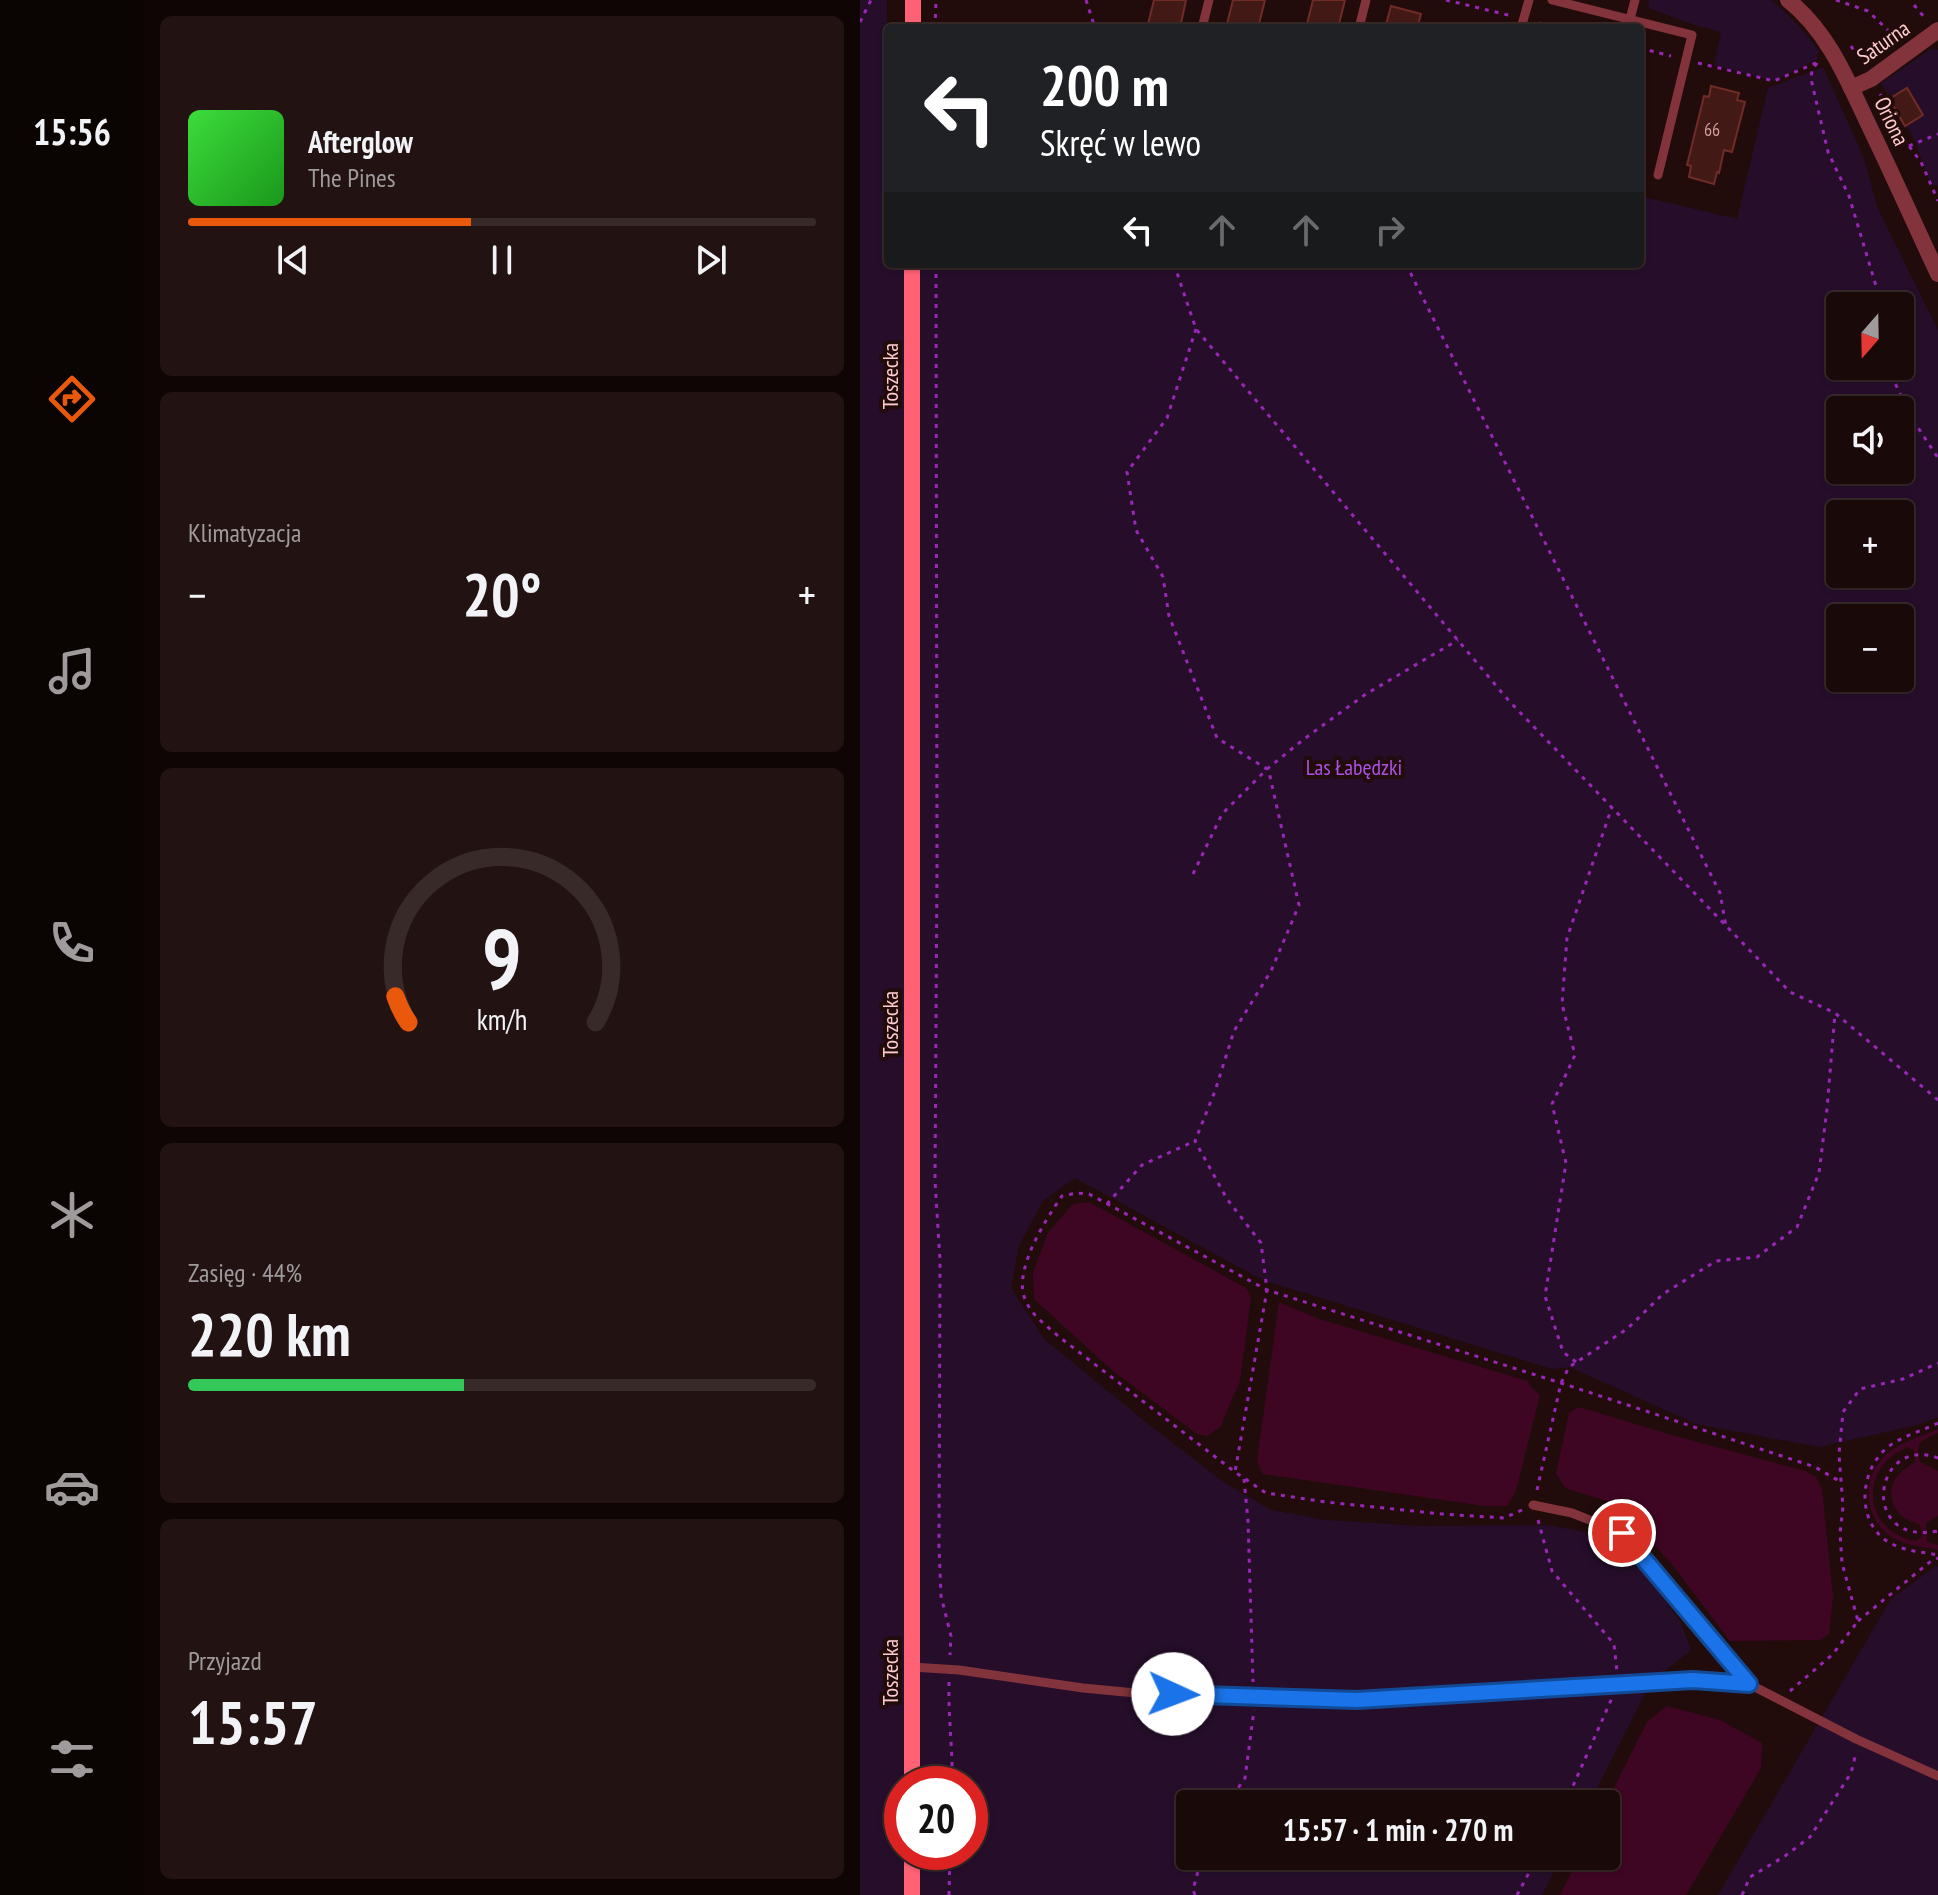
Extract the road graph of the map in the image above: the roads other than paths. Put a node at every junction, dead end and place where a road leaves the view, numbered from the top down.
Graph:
1 (913, 0) edge
2 (1209, 0) edge
3 (1366, 0) edge
4 (1529, 0) edge
5 (1552, 0) edge
6 (1635, 0) edge
7 (1788, 0) edge
8 (1630, 19) junction
9 (913, 24) edge
10 (1203, 24) edge
11 (1360, 24) edge
12 (1522, 24) edge
13 (1933, 26) edge
14 (1851, 88) junction
15 (1658, 175) dead end
16 (912, 268) edge
17 (1938, 274) edge
18 (1533, 1505) road end
19 (912, 1667) junction
20 (1749, 1684) junction
21 (912, 1766) edge
22 (1938, 1776) edge
23 (912, 1870) edge
24 (912, 1895) edge

1 - 9 main road
2 - 10 lane
3 - 11 lane
4 - 12 lane
5 - 8 lane
6 - 8 lane
7 - 14 street, Oriona
8 - 15 lane
13 - 14 street, Saturna
14 - 17 street, Oriona
16 - 19 main road, Toszecka
18 - 20 lane
19 - 20 lane
19 - 21 main road, Toszecka
20 - 22 lane
23 - 24 main road

